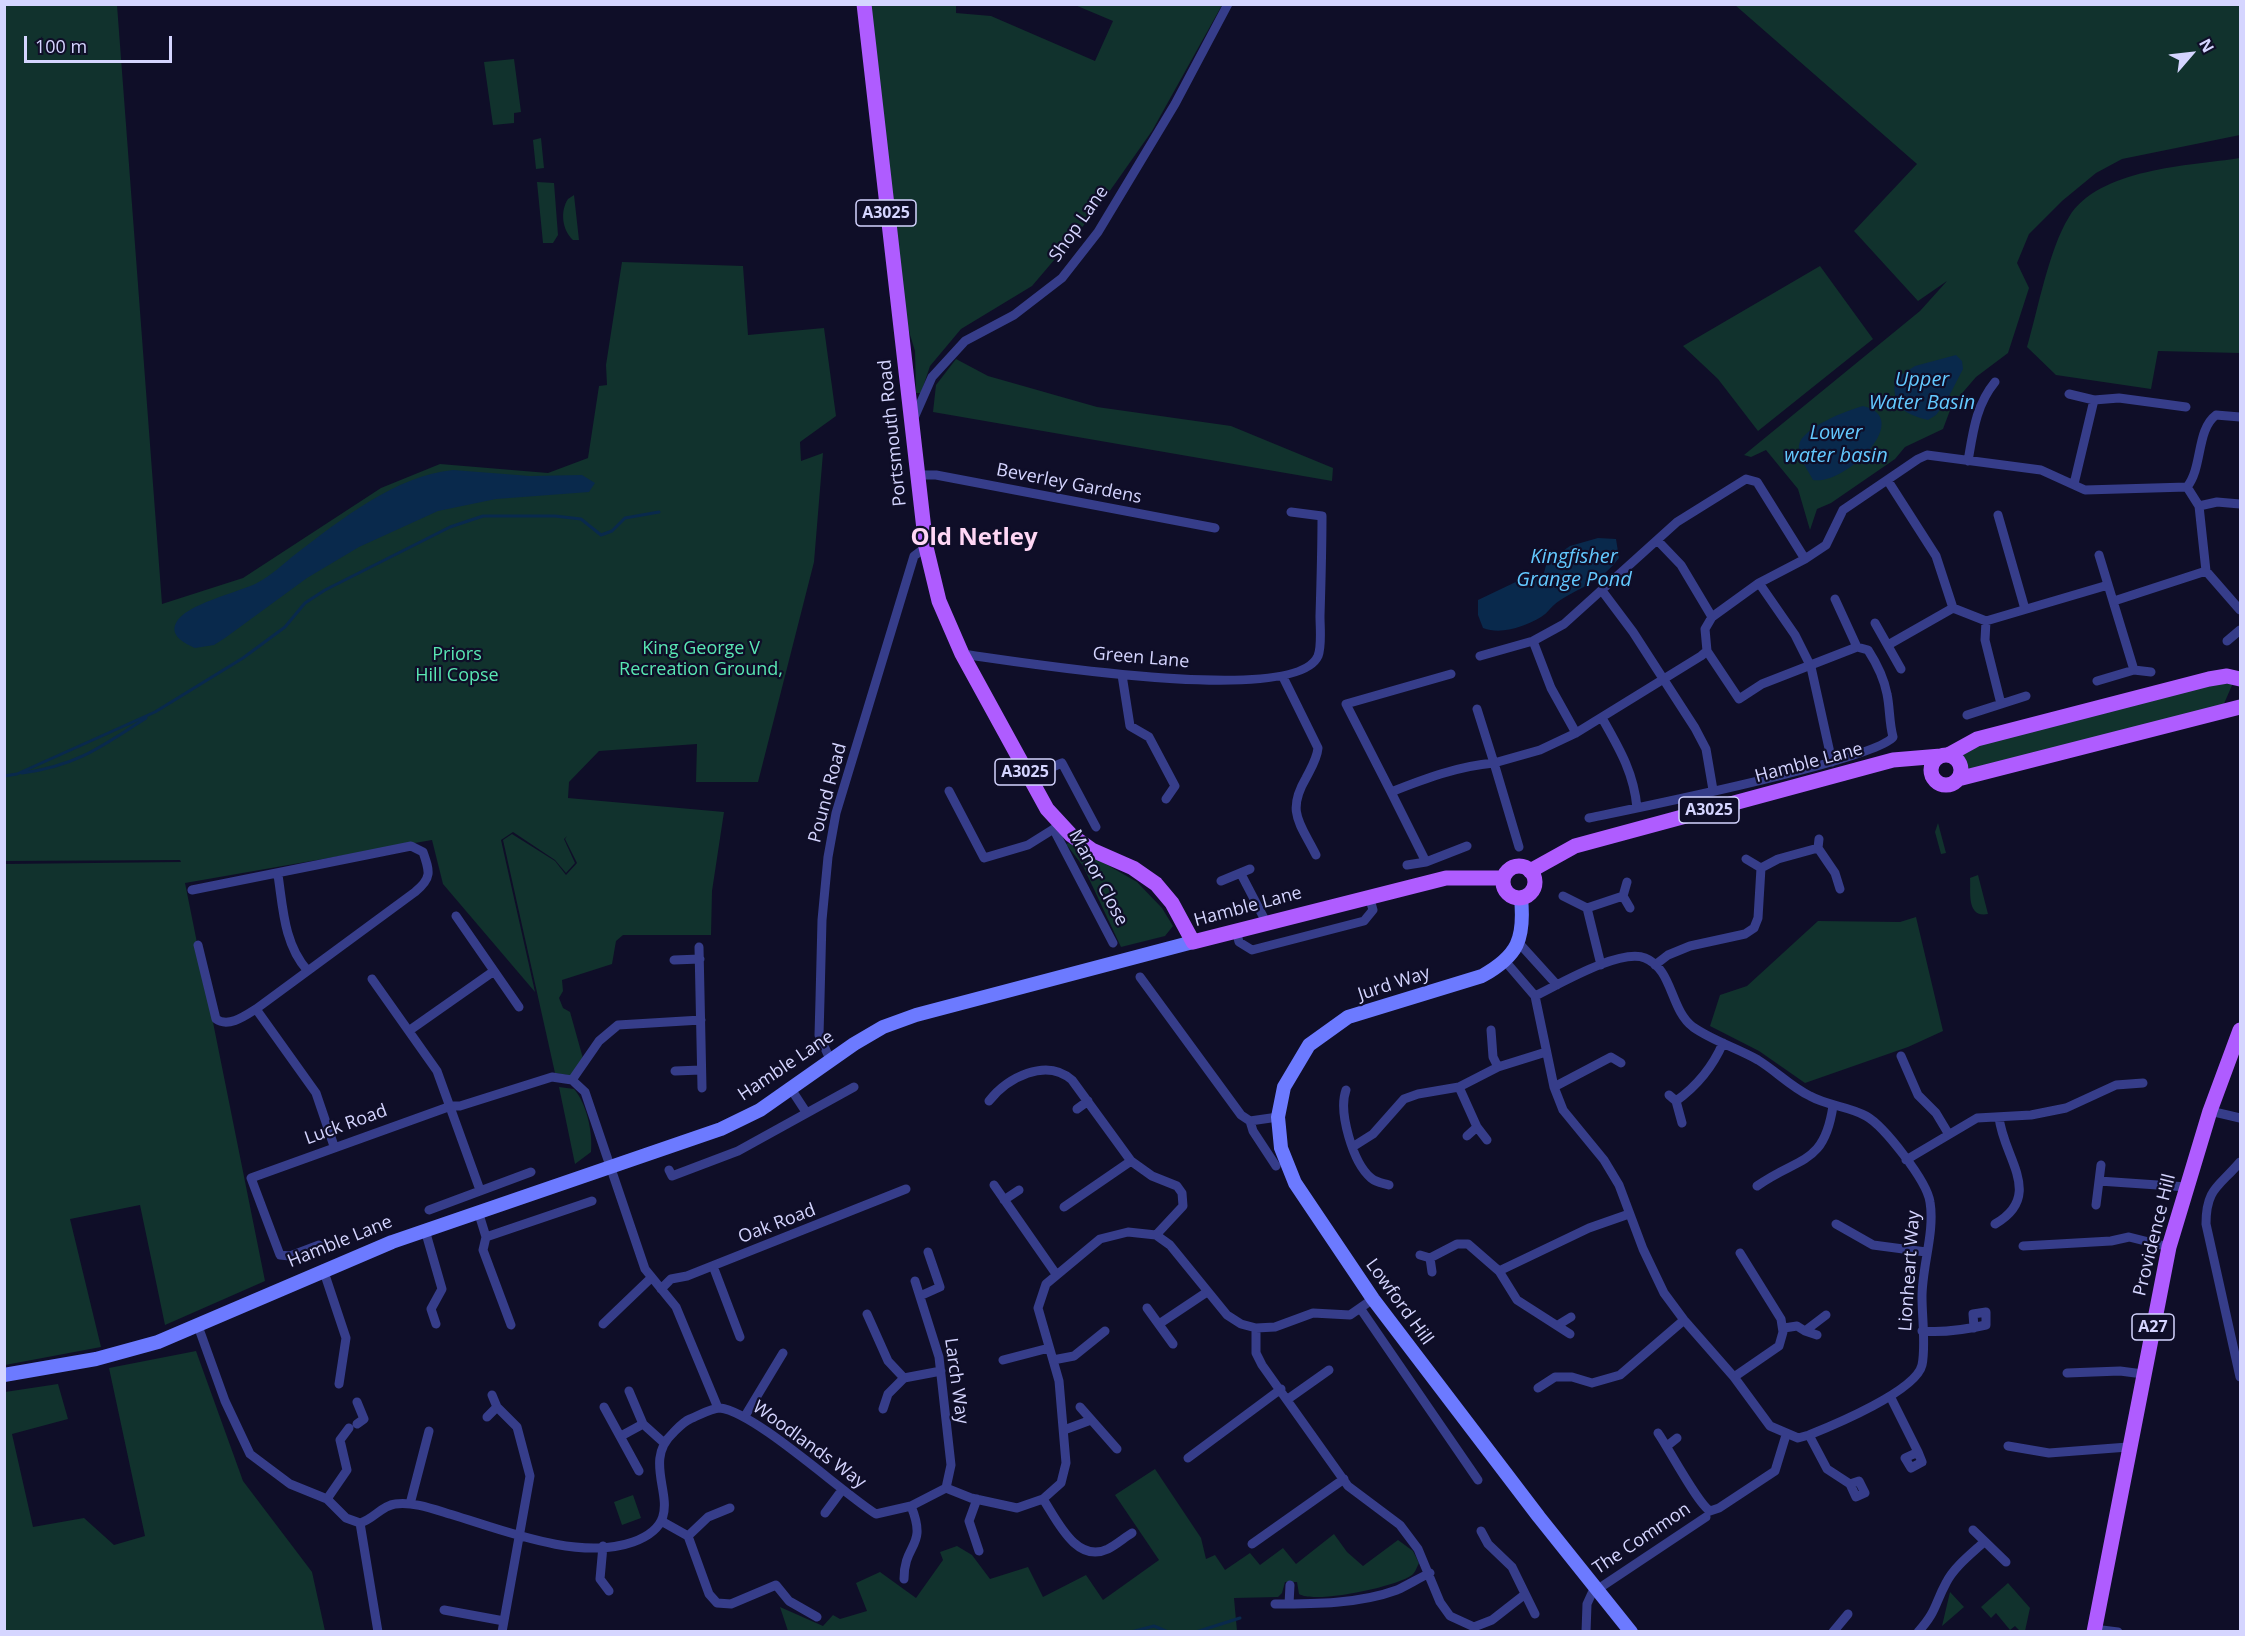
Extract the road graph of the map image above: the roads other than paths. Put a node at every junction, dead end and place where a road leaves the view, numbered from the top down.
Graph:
1 (864, 4) edge
2 (1228, 4) edge
3 (1995, 382) dead end
4 (2069, 394) dead end
5 (2094, 400) junction
6 (2186, 407) dead end
7 (2241, 417) edge
8 (913, 420) junction
9 (1968, 461) junction
10 (916, 475) junction
11 (1888, 481) junction
12 (2074, 484) junction
13 (2187, 487) junction
14 (2241, 504) edge
15 (2199, 506) junction
16 (1291, 512) dead end
17 (1998, 515) dead end
18 (1215, 528) dead end
19 (1658, 541) junction
20 (926, 547) junction
21 (2099, 555) dead end
22 (1805, 559) junction
23 (2206, 571) junction
24 (1759, 583) junction
25 (2108, 585) junction
26 (1602, 592) junction
27 (1835, 598) dead end
28 (2114, 601) junction
29 (1953, 608) junction
30 (2025, 609) junction
31 (2241, 610) edge
32 (1712, 617) junction
33 (1986, 621) junction
34 (1875, 623) dead end
35 (2241, 630) edge
36 (1533, 641) junction
37 (2227, 641) dead end
38 (1888, 645) junction
39 (1857, 647) junction
40 (1707, 651) junction
41 (962, 654) junction
42 (1480, 656) dead end
43 (1811, 667) junction
44 (1901, 669) dead end
45 (2134, 670) junction
46 (2151, 672) dead end
47 (1450, 674) dead end
48 (1122, 675) junction
49 (1283, 677) junction
50 (2241, 679) edge
51 (1664, 681) junction
52 (2097, 681) dead end
53 (2026, 696) dead end
54 (2001, 704) junction
55 (2241, 707) edge
56 (1477, 709) dead end
57 (1967, 715) dead end
58 (1602, 718) junction
59 (1576, 733) junction
60 (1944, 755) junction
61 (1893, 760) junction
62 (1832, 762) junction
63 (1494, 763) junction
64 (1932, 775) junction
65 (1028, 777) junction
66 (1958, 779) junction
67 (1713, 790) junction
68 (1391, 792) junction
69 (1166, 799) dead end
70 (941, 801) dead end
71 (1637, 808) junction
72 (1589, 818) dead end
73 (1057, 827) junction
74 (1096, 827) dead end
75 (1467, 846) dead end
76 (1519, 847) dead end
77 (1316, 855) dead end
78 (1746, 859) dead end
79 (1426, 862) junction
80 (1407, 865) dead end
81 (1761, 868) junction
82 (1530, 871) junction
83 (278, 875) junction
84 (1503, 878) junction
85 (1221, 881) dead end
86 (1627, 882) dead end
87 (1840, 889) dead end
88 (192, 890) dead end
89 (1369, 896) junction
90 (1563, 896) dead end
91 (1623, 896) junction
92 (1521, 898) junction
93 (1587, 908) junction
94 (1630, 908) dead end
95 (456, 916) dead end
96 (1266, 922) junction
97 (1236, 930) junction
98 (1192, 942) junction
99 (1518, 942) junction
100 (1113, 943) dead end
101 (198, 945) dead end
102 (699, 947) dead end
103 (700, 959) junction
104 (674, 960) dead end
105 (1505, 961) junction
106 (1601, 965) junction
107 (1655, 965) junction
108 (307, 970) junction
109 (494, 971) junction
110 (372, 979) dead end
111 (1145, 980) dead end
112 (1557, 985) junction
113 (1535, 996) junction
114 (519, 1007) dead end
115 (256, 1009) junction
116 (701, 1020) junction
117 (410, 1030) junction
118 (1491, 1030) dead end
119 (2241, 1030) edge
120 (1723, 1043) junction
121 (1546, 1052) junction
122 (1901, 1056) dead end
123 (830, 1059) junction
124 (1621, 1063) dead end
125 (1498, 1067) junction
126 (701, 1070) junction
127 (675, 1071) dead end
128 (572, 1080) junction
129 (2144, 1083) dead end
130 (854, 1087) dead end
131 (1459, 1087) junction
132 (1554, 1087) junction
133 (702, 1088) dead end
134 (791, 1089) junction
135 (1346, 1090) dead end
136 (989, 1101) dead end
137 (1088, 1101) junction
138 (451, 1106) junction
139 (1833, 1106) junction
140 (1077, 1109) dead end
141 (2210, 1111) junction
142 (806, 1112) junction
143 (1278, 1117) junction
144 (1999, 1117) junction
145 (2241, 1119) edge
146 (1250, 1121) junction
147 (1682, 1123) dead end
148 (1477, 1127) junction
149 (1948, 1133) junction
150 (1467, 1136) dead end
151 (1487, 1140) dead end
152 (334, 1146) junction
153 (1353, 1146) junction
154 (1906, 1160) junction
155 (1131, 1161) junction
156 (2241, 1162) edge
157 (2101, 1165) dead end
158 (1275, 1166) dead end
159 (609, 1167) junction
160 (669, 1170) dead end
161 (531, 1172) dead end
162 (1779, 1172) junction
163 (1785, 1181) dead end
164 (2099, 1181) junction
165 (994, 1185) dead end
166 (1389, 1185) dead end
167 (1757, 1186) dead end
168 (2187, 1187) junction
169 (906, 1189) dead end
170 (480, 1190) junction
171 (1019, 1190) dead end
172 (568, 1197) dead end
173 (1004, 1200) junction
174 (592, 1201) dead end
175 (2096, 1205) dead end
176 (1064, 1207) dead end
177 (572, 1208) junction
178 (429, 1210) dead end
179 (478, 1211) junction
180 (1629, 1214) junction
181 (1836, 1224) dead end
182 (1995, 1224) dead end
183 (425, 1230) junction
184 (1156, 1235) junction
185 (486, 1237) junction
186 (319, 1245) dead end
187 (2023, 1246) dead end
188 (2169, 1247) junction
189 (928, 1252) dead end
190 (1926, 1252) junction
191 (1740, 1253) dead end
192 (1420, 1255) dead end
193 (1430, 1258) junction
194 (713, 1266) junction
195 (323, 1269) junction
196 (1499, 1271) junction
197 (1432, 1272) dead end
198 (1056, 1274) junction
199 (651, 1278) junction
200 (915, 1281) dead end
201 (661, 1289) junction
202 (1207, 1292) junction
203 (920, 1296) junction
204 (1373, 1299) junction
205 (1148, 1308) dead end
206 (1360, 1308) junction
207 (867, 1314) dead end
208 (1826, 1315) dead end
209 (1570, 1317) dead end
210 (1684, 1320) junction
211 (436, 1324) dead end
212 (603, 1324) dead end
213 (1159, 1324) junction
214 (511, 1325) dead end
215 (1558, 1325) junction
216 (198, 1326) junction
217 (1256, 1328) junction
218 (1784, 1328) junction
219 (1974, 1328) dead end
220 (1105, 1331) dead end
221 (1805, 1331) junction
222 (1922, 1331) junction
223 (1570, 1334) dead end
224 (1817, 1335) dead end
225 (740, 1336) dead end
226 (1173, 1344) dead end
227 (1049, 1348) junction
228 (783, 1353) dead end
229 (1003, 1360) dead end
230 (1053, 1360) junction
231 (1329, 1370) dead end
232 (941, 1371) junction
233 (2067, 1373) dead end
234 (2143, 1374) junction
235 (4, 1375) edge
236 (1734, 1377) junction
237 (2241, 1377) edge
238 (904, 1378) junction
239 (339, 1384) dead end
240 (1538, 1388) dead end
241 (1281, 1389) junction
242 (629, 1390) dead end
243 (492, 1395) dead end
244 (1890, 1396) junction
245 (1288, 1399) junction
246 (357, 1402) dead end
247 (497, 1407) junction
248 (604, 1407) dead end
249 (1080, 1407) dead end
250 (718, 1408) junction
251 (883, 1409) dead end
252 (745, 1416) junction
253 (487, 1417) dead end
254 (1090, 1420) junction
255 (643, 1424) junction
256 (1064, 1430) junction
257 (429, 1431) dead end
258 (1658, 1433) dead end
259 (1786, 1435) junction
260 (621, 1436) junction
261 (1809, 1436) junction
262 (1677, 1438) dead end
263 (663, 1442) junction
264 (1667, 1446) junction
265 (2008, 1446) dead end
266 (2128, 1447) junction
267 (1117, 1449) dead end
268 (1918, 1452) dead end
269 (1188, 1458) dead end
270 (639, 1471) dead end
271 (1344, 1479) junction
272 (1478, 1480) dead end
273 (1850, 1484) dead end
274 (946, 1488) junction
275 (842, 1490) junction
276 (327, 1499) junction
277 (977, 1499) junction
278 (1043, 1499) junction
279 (410, 1504) junction
280 (912, 1506) junction
281 (730, 1508) dead end
282 (825, 1513) dead end
283 (1278, 1513) dead end
284 (1706, 1517) dead end
285 (663, 1522) junction
286 (360, 1523) junction
287 (1285, 1523) junction
288 (1972, 1530) dead end
289 (1481, 1531) dead end
290 (1131, 1533) dead end
291 (518, 1535) junction
292 (688, 1536) junction
293 (1984, 1542) junction
294 (1252, 1544) dead end
295 (603, 1546) junction
296 (979, 1551) dead end
297 (2006, 1562) dead end
298 (1430, 1573) junction
299 (904, 1579) dead end
300 (1290, 1585) dead end
301 (1597, 1590) junction
302 (609, 1591) dead end
303 (1524, 1595) junction
304 (1275, 1604) dead end
305 (1289, 1604) junction
306 (444, 1610) dead end
307 (1535, 1614) dead end
308 (1848, 1614) dead end
309 (817, 1617) dead end
310 (504, 1621) junction
311 (1926, 1622) junction
312 (2094, 1630) edge
313 (378, 1632) edge
314 (502, 1632) edge
315 (1586, 1632) edge
316 (1631, 1632) edge
317 (1833, 1632) edge
318 (1918, 1632) edge
319 (1934, 1632) edge
320 (2118, 1632) edge

1 - 8 main road, Portsmouth Road / A3025
2 - 8 street, Shop Lane
3 - 9 street
4 - 5 street
5 - 6 street
5 - 12 street
7 - 13 street
8 - 10 main road, Portsmouth Road / A3025
9 - 11 street
9 - 12 street
10 - 18 street, Beverley Gardens
10 - 20 main road, Portsmouth Road / A3025
11 - 22 street
11 - 29 street
12 - 13 street
13 - 15 street
14 - 15 street
15 - 23 street
16 - 49 street, Green Lane
17 - 30 street
19 - 22 street
19 - 26 street
19 - 32 street
20 - 41 main road, Portsmouth Road / A3025
20 - 123 street, Pound Road
21 - 25 street
22 - 24 street
23 - 28 street
23 - 31 street
24 - 32 street
24 - 43 street
25 - 28 street
25 - 30 street
26 - 36 street
26 - 51 street
27 - 39 street
28 - 45 street
29 - 33 street
29 - 38 street
30 - 33 street
32 - 40 street
33 - 54 street
34 - 38 street
35 - 37 street
36 - 42 street
36 - 59 street
38 - 44 street
39 - 43 street
39 - 62 street
40 - 43 street
40 - 51 street
41 - 48 street, Green Lane
41 - 65 main road, Portsmouth Road / A3025
43 - 62 street
45 - 46 street
45 - 52 street
47 - 68 street
48 - 49 street, Green Lane
48 - 69 street
49 - 77 street
50 - 60 main road, Hamble Lane / A3025
51 - 58 street
51 - 67 street
53 - 54 street
54 - 57 street
55 - 66 main road
56 - 63 street
58 - 59 street
58 - 71 street
59 - 63 street
60 - 61 main road, Hamble Lane / A3025
60 - 64 main road
60 - 66 main road
61 - 64 main road
61 - 82 main road, Hamble Lane / A3025
62 - 67 street
63 - 68 street
63 - 76 street
64 - 66 main road
65 - 73 main road, Portsmouth Road / A3025
65 - 74 street
67 - 71 street
68 - 79 street
70 - 73 street
71 - 72 street
73 - 98 main road, Portsmouth Road / A3025
73 - 100 street, Manor Close
75 - 79 street
78 - 81 street
79 - 80 street
81 - 87 street
81 - 107 street
82 - 84 main road
82 - 92 main road
83 - 88 street
83 - 108 street
83 - 108 street
84 - 89 main road, Hamble Lane
84 - 92 main road
85 - 96 street
86 - 91 street
89 - 96 main road, Hamble Lane
89 - 97 street
90 - 93 street
91 - 93 street
91 - 94 street
92 - 99 main road, Jurd Way
93 - 106 street
95 - 109 street
96 - 97 main road, Hamble Lane
97 - 98 main road, Hamble Lane
98 - 123 main road, Hamble Lane
99 - 105 main road, Jurd Way
99 - 112 street
101 - 115 street
102 - 103 street
103 - 104 street
103 - 116 street
105 - 113 street
105 - 143 main road, Jurd Way
106 - 107 street
106 - 112 street
107 - 120 street, Lionheart Way
108 - 115 street
109 - 114 street
109 - 117 street
110 - 117 street
111 - 146 street
112 - 113 street
113 - 121 street
115 - 152 street
116 - 126 street
116 - 128 street
117 - 138 street
118 - 125 street
119 - 141 main road, Providence Hill / A27
120 - 139 street, Lionheart Way
120 - 147 street
121 - 125 street
121 - 132 street
122 - 149 street
123 - 134 main road, Hamble Lane
124 - 132 street
125 - 131 street
126 - 127 street
126 - 133 street
128 - 138 street, Luck Road
128 - 159 street
129 - 144 street
130 - 142 street
131 - 148 street
131 - 153 street
132 - 180 street
134 - 142 street
134 - 159 main road, Hamble Lane
135 - 153 street
136 - 137 street
137 - 140 street
137 - 155 street
138 - 152 street, Luck Road
138 - 170 street
139 - 154 street, Lionheart Way
139 - 162 street
141 - 145 street
141 - 168 main road, Providence Hill / A27
142 - 160 street
143 - 146 street
143 - 204 main road, Lowford Hill
144 - 149 street
144 - 182 street
146 - 158 street
148 - 150 street
148 - 151 street
149 - 154 street
152 - 186 street, Luck Road
153 - 166 street
154 - 190 street, Lionheart Way
155 - 176 street
155 - 184 street
156 - 237 street
157 - 164 street
159 - 179 main road, Hamble Lane
159 - 199 street
161 - 170 street
162 - 163 street
162 - 167 street
164 - 168 street
164 - 175 street
165 - 173 street
168 - 188 main road, Providence Hill / A27
169 - 194 street, Oak Road
170 - 178 street
171 - 173 street
172 - 177 street
173 - 198 street
174 - 177 street
177 - 185 street
179 - 183 main road, Hamble Lane
179 - 185 street
180 - 196 street
180 - 210 street
181 - 190 street
183 - 195 main road, Hamble Lane
183 - 211 street
184 - 198 street
184 - 202 street
185 - 214 street
187 - 188 street
188 - 234 main road, Providence Hill / A27
189 - 203 street
190 - 222 street, Lionheart Way
191 - 218 street
192 - 193 street
193 - 196 street
193 - 197 street
194 - 201 street, Oak Road
194 - 225 street
195 - 216 main road, Hamble Lane
195 - 239 street
196 - 215 street
198 - 227 street
199 - 201 street
199 - 212 street
200 - 203 street, Larch Way
201 - 250 street
202 - 213 street
202 - 217 street
203 - 232 street, Larch Way
204 - 206 street
204 - 301 main road, Lowford Hill
205 - 213 street
206 - 217 street
206 - 272 street
207 - 238 street
208 - 221 street
209 - 215 street
210 - 236 street
210 - 240 street
213 - 226 street
215 - 223 street
216 - 235 main road, Hamble Lane
216 - 276 street
217 - 241 street
218 - 221 street
218 - 236 street
219 - 222 street
220 - 230 street
221 - 224 street
222 - 244 street, Lionheart Way
227 - 229 street
227 - 230 street
228 - 252 street
230 - 256 street
231 - 245 street
232 - 238 street
232 - 274 street, Larch Way
233 - 234 street
234 - 266 main road, Providence Hill / A27
236 - 259 street
238 - 251 street
241 - 245 street
241 - 269 street
242 - 255 street
243 - 247 street
244 - 261 street, Lionheart Way
244 - 268 street
245 - 271 street
246 - 276 street
247 - 253 street
247 - 291 street
248 - 260 street
249 - 254 street
250 - 252 street, Woodlands Way
250 - 263 street
252 - 275 street, Woodlands Way
254 - 256 street
254 - 267 street
255 - 260 street
255 - 263 street
256 - 278 street
257 - 279 street
258 - 264 street
259 - 261 street, Lionheart Way
259 - 264 street
260 - 270 street
261 - 273 street
262 - 264 street
263 - 285 street
265 - 266 street
266 - 312 main road, Providence Hill / A27
271 - 287 street
271 - 298 street
274 - 277 street
274 - 280 street, Woodlands Way
275 - 280 street, Woodlands Way
275 - 282 street
276 - 286 street
277 - 278 street
277 - 296 street
278 - 290 street
279 - 286 street
279 - 291 street
280 - 299 street
281 - 292 street
283 - 287 street
284 - 301 street, The Common
285 - 292 street
285 - 295 street
286 - 313 street
287 - 294 street
288 - 293 street
289 - 303 street
291 - 295 street
291 - 310 street
292 - 309 street
293 - 297 street
293 - 311 street
295 - 302 street
298 - 303 street
298 - 305 street
300 - 305 street
301 - 315 street
301 - 316 main road
303 - 307 street
304 - 305 street
306 - 310 street
308 - 317 street
310 - 314 street
311 - 318 street
311 - 319 street
312 - 320 street

